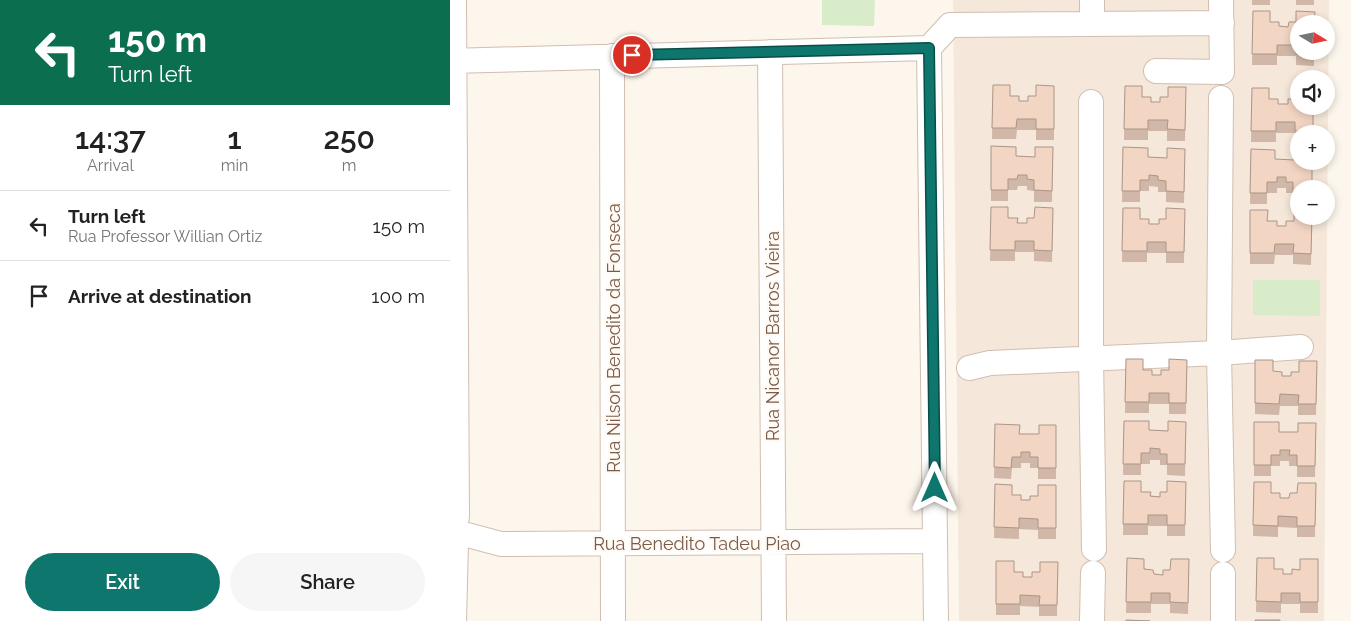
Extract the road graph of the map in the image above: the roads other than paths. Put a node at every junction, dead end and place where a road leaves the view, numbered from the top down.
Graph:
1 (454, 0) edge
2 (1092, 0) edge
3 (1222, 11) edge
4 (1092, 24) junction
5 (929, 48) junction
6 (770, 52) junction
7 (612, 56) junction
8 (452, 61) edge
9 (1156, 71) dead end
10 (1221, 98) dead end
11 (1091, 102) dead end
12 (1301, 347) dead end
13 (1219, 353) junction
14 (1091, 357) junction
15 (969, 368) dead end
16 (455, 530) edge
17 (935, 541) junction
18 (774, 542) junction
19 (613, 543) junction
20 (1094, 549) dead end
21 (1093, 573) dead end
22 (454, 621) edge
23 (613, 621) edge
24 (774, 621) edge
25 (936, 621) edge
26 (1092, 621) edge
27 (1223, 621) edge

1 - 8 street
2 - 4 street
3 - 4 street
3 - 9 street
4 - 5 street
5 - 6 street
5 - 17 street
6 - 7 street
6 - 18 street, Rua Nicanor Barros Vieira
7 - 8 street
7 - 19 street, Rua Nilson Benedito da Fonseca
8 - 16 street
10 - 13 street
11 - 14 street
12 - 13 street
13 - 14 street
13 - 27 street
14 - 15 street
14 - 20 street
16 - 19 street, Rua Benedito Tadeu Piao
16 - 22 street
17 - 18 street, Rua Benedito Tadeu Piao
17 - 25 street
18 - 19 street, Rua Benedito Tadeu Piao
18 - 24 street, Rua Nicanor Barros Vieira
19 - 23 street, Rua Nilson Benedito da Fonseca
21 - 26 street

